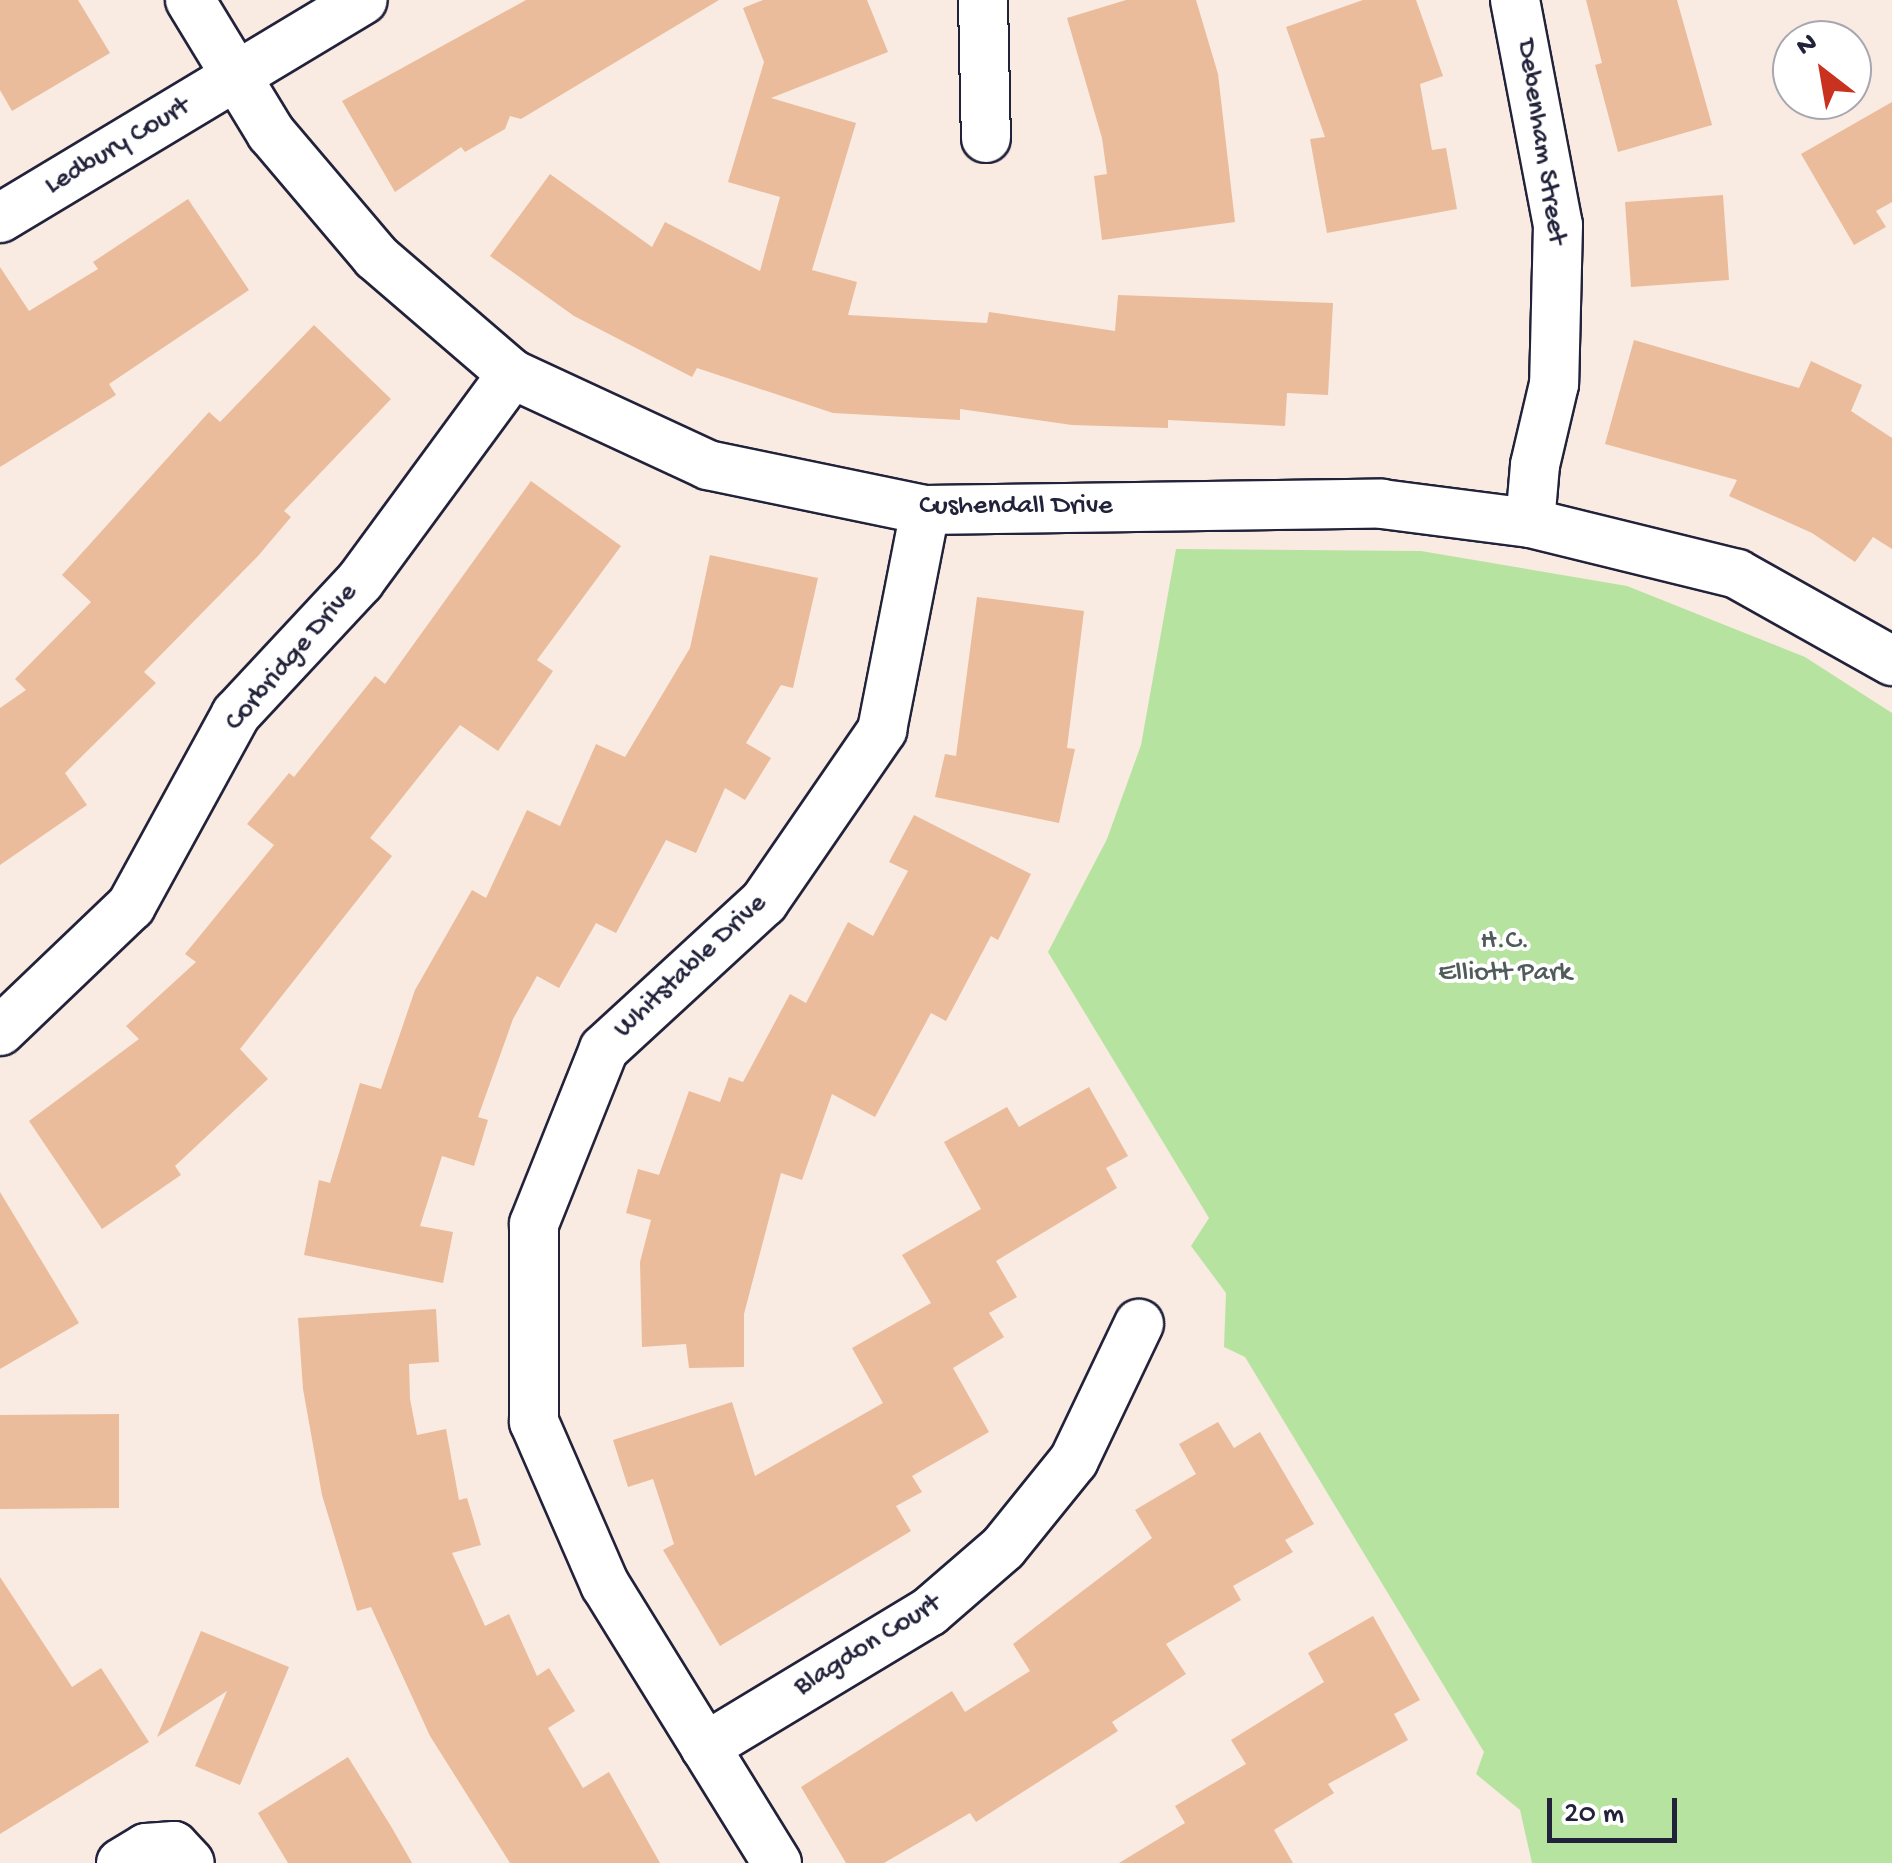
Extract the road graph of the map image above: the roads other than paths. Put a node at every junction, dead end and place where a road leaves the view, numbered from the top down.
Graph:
1 (190, 0) edge
2 (364, 0) edge
3 (983, 0) edge
4 (1515, 0) edge
5 (236, 76) junction
6 (986, 138) dead end
7 (0, 218) edge
8 (512, 374) junction
9 (925, 510) junction
10 (1530, 523) junction
11 (1892, 661) edge
12 (0, 1032) edge
13 (1139, 1324) dead end
14 (706, 1747) junction
15 (121, 1863) edge
16 (190, 1863) edge
17 (778, 1863) edge

1 - 5 street, Cushendall Drive
2 - 5 street, Ledbury Court
3 - 6 street
4 - 10 street, Debenham Street
5 - 7 street, Ledbury Court
5 - 8 street, Cushendall Drive
8 - 9 street, Cushendall Drive
8 - 12 street, Corbridge Drive
9 - 10 street, Cushendall Drive
9 - 14 street, Whitstable Drive
10 - 11 street, Cushendall Drive
13 - 14 street, Blagdon Court
14 - 17 street, Whitstable Drive
15 - 16 street

